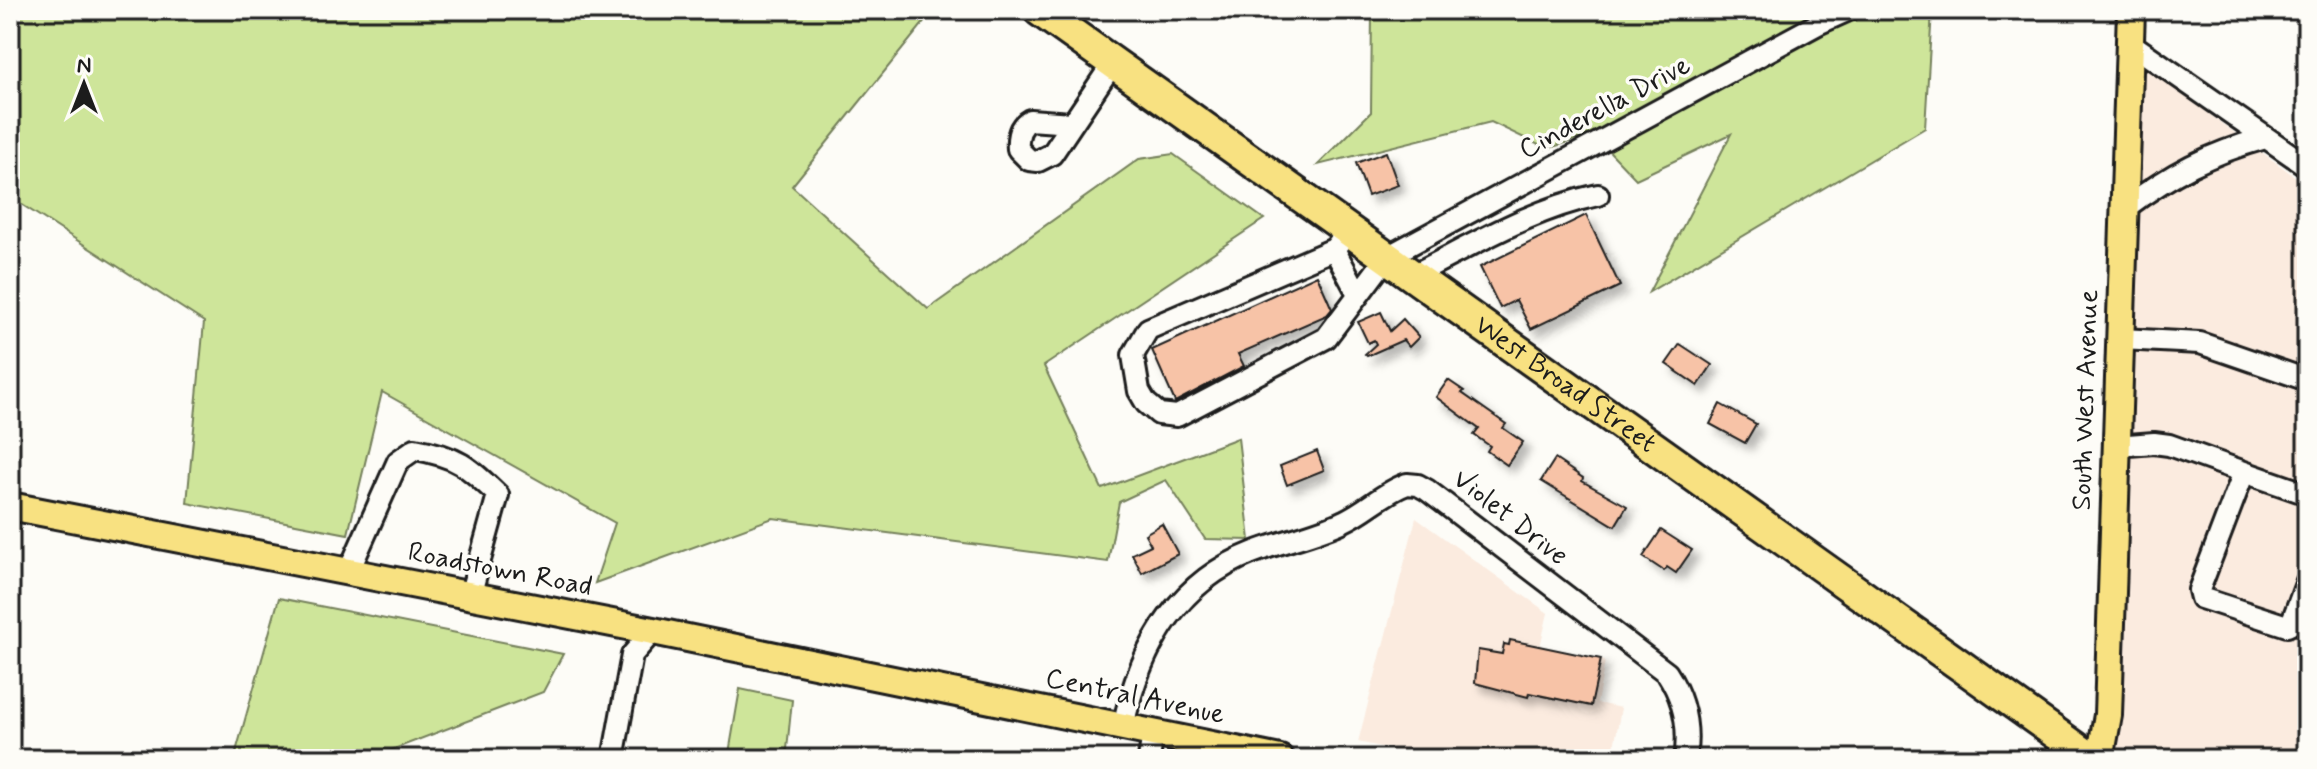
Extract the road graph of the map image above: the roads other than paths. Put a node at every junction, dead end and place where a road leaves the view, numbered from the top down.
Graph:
1 (1039, 10) edge
2 (1849, 10) edge
3 (2131, 10) edge
4 (2130, 43) junction
5 (1113, 63) junction
6 (1071, 123) dead end
7 (2265, 138) junction
8 (2307, 166) edge
9 (1598, 195) dead end
10 (2125, 208) junction
11 (1342, 239) junction
12 (1387, 257) junction
13 (1413, 275) junction
14 (1358, 294) junction
15 (2120, 339) junction
16 (2307, 380) edge
17 (2116, 446) junction
18 (2244, 472) junction
19 (2307, 494) edge
20 (10, 506) edge
21 (348, 573) junction
22 (2307, 581) edge
23 (470, 596) junction
24 (653, 631) junction
25 (978, 697) joint
26 (1123, 727) junction
27 (1151, 746) edge
28 (1237, 755) edge
29 (613, 759) edge
30 (1280, 759) edge
31 (1685, 759) edge
32 (2092, 759) edge
33 (2100, 759) edge

1 - 5 highway, West Broad Street
2 - 12 street, Cinderella Drive
3 - 4 main road, South West Avenue
4 - 7 street
4 - 10 main road, South West Avenue
5 - 6 street
5 - 11 highway, West Broad Street
7 - 8 street
7 - 10 street
9 - 13 street
10 - 15 main road, South West Avenue
11 - 12 highway, West Broad Street
11 - 14 street
11 - 14 street
12 - 13 highway, West Broad Street
12 - 14 street
13 - 32 highway, West Broad Street
15 - 16 street
15 - 17 main road, South West Avenue
17 - 18 street
17 - 33 main road, South West Avenue
18 - 19 street
18 - 22 street
20 - 21 main road, Roadstown Road
21 - 23 main road, Roadstown Road
21 - 23 street
23 - 24 main road, Roadstown Road
24 - 25 main road, Roadstown Road
24 - 29 street
25 - 26 main road, Central Avenue
26 - 27 main road, Central Avenue
26 - 31 street, Violet Drive
27 - 28 main road, Central Avenue
28 - 30 main road, Central Avenue

